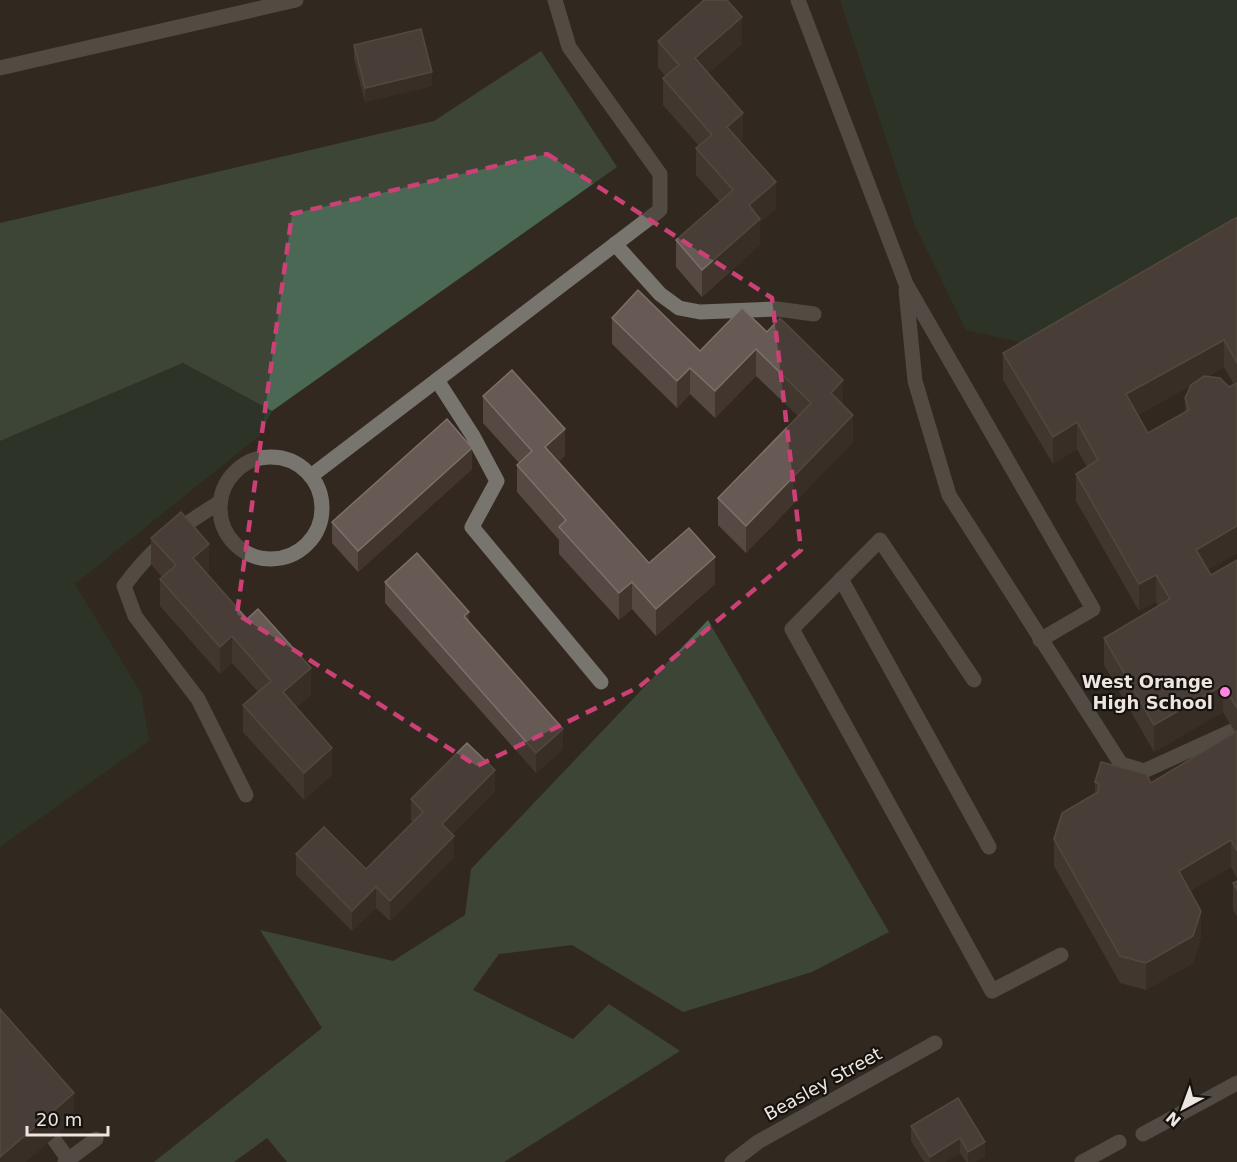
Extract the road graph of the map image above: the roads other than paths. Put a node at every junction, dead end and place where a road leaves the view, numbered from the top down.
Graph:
1 (297, 0) edge
2 (555, 0) edge
3 (798, 0) edge
4 (0, 68) edge
5 (615, 244) junction
6 (906, 284) junction
7 (814, 314) dead end
8 (437, 380) junction
9 (311, 476) junction
10 (219, 503) junction
11 (842, 579) junction
12 (1040, 640) junction
13 (974, 680) dead end
14 (601, 682) dead end
15 (1234, 730) edge
16 (246, 795) dead end
17 (990, 848) dead end
18 (1061, 955) dead end
19 (935, 1043) dead end
20 (1237, 1083) edge
21 (1143, 1134) dead end
22 (53, 1138) edge
23 (96, 1139) dead end
24 (1119, 1142) dead end
25 (66, 1161) edge
26 (732, 1162) edge
27 (1082, 1162) edge

1 - 4 street
2 - 5 street
3 - 6 street
5 - 7 street
5 - 8 street
6 - 12 street
6 - 12 street
8 - 9 street
8 - 14 street
9 - 10 street
9 - 10 street
10 - 16 street
11 - 13 street
11 - 17 street
11 - 18 street
12 - 15 street
19 - 26 street, Beasley Street
20 - 21 street
22 - 25 street
23 - 25 street
24 - 27 street

